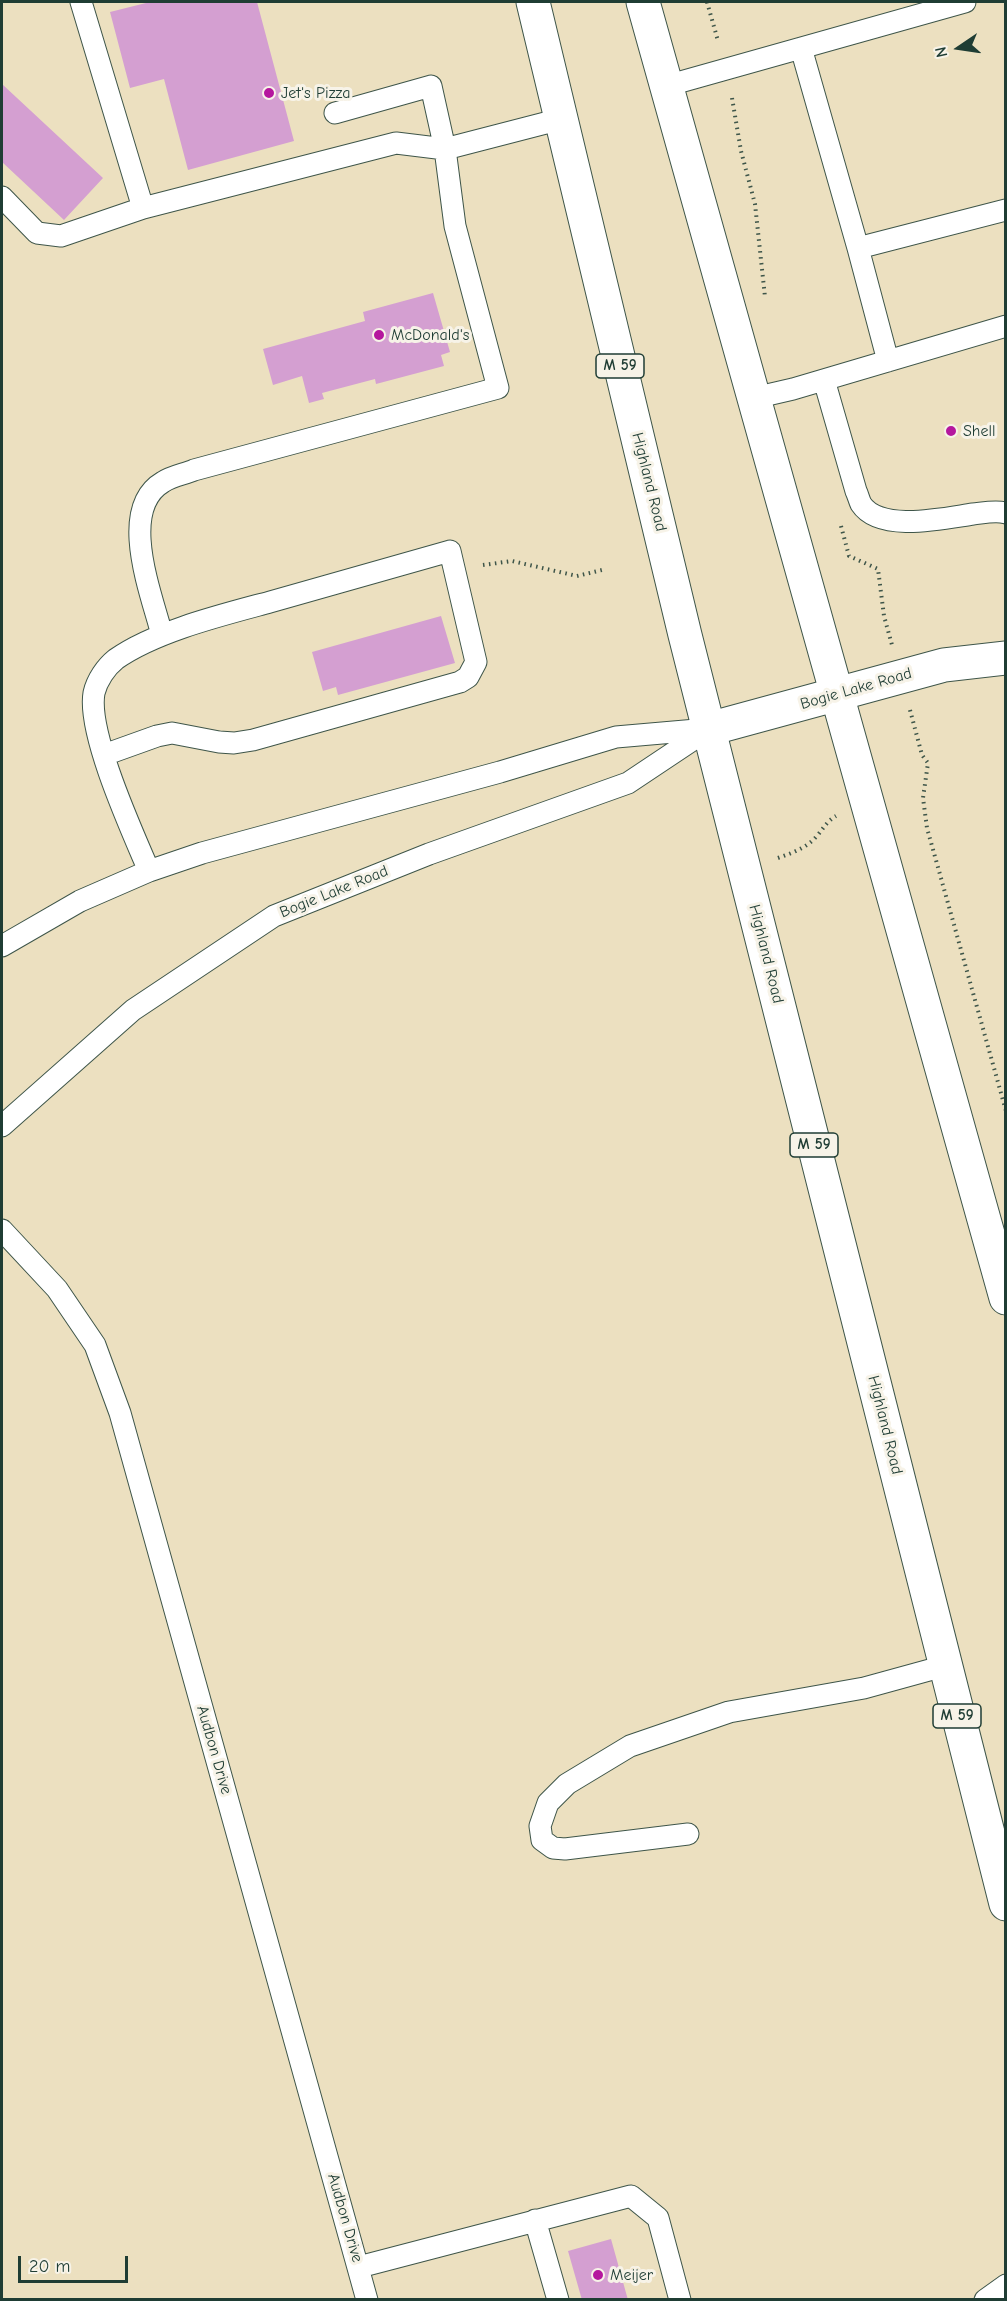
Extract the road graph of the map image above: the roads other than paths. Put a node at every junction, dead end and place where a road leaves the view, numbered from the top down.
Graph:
1 (81, 2) edge
2 (533, 2) edge
3 (643, 2) edge
4 (965, 2) edge
5 (801, 48) junction
6 (666, 86) junction
7 (335, 113) dead end
8 (561, 119) junction
9 (445, 149) junction
10 (2, 197) edge
11 (143, 208) junction
12 (1005, 210) edge
13 (858, 248) junction
14 (1005, 326) edge
15 (888, 361) junction
16 (824, 380) junction
17 (754, 398) junction
18 (1005, 513) edge
19 (162, 635) junction
20 (1005, 658) edge
21 (837, 695) junction
22 (709, 729) junction
23 (104, 755) junction
24 (148, 871) junction
25 (2, 946) edge
26 (2, 1126) edge
27 (2, 1230) edge
28 (1005, 1299) edge
29 (944, 1666) junction
30 (688, 1834) dead end
31 (1005, 1905) edge
32 (535, 2220) junction
33 (359, 2267) junction
34 (1005, 2285) edge
35 (367, 2300) edge
36 (558, 2300) edge
37 (680, 2300) edge
38 (985, 2300) edge

1 - 11 lane
2 - 8 main road, Highland Road / M 59
3 - 6 main road
4 - 5 lane
5 - 6 lane
5 - 13 lane
6 - 17 main road
7 - 9 lane
8 - 9 lane
8 - 22 main road, Highland Road / M 59
9 - 11 lane
9 - 19 lane
10 - 11 lane
12 - 13 lane
13 - 15 lane
14 - 15 lane
15 - 16 lane
16 - 17 lane
16 - 18 lane
17 - 21 main road
19 - 23 lane
19 - 23 lane
20 - 21 main road, Bogie Lake Road
21 - 22 main road, Bogie Lake Road
21 - 28 main road
22 - 24 lane, Bogie Lake Road
22 - 26 lane, Bogie Lake Road
22 - 29 main road, Highland Road / M 59
23 - 24 lane
24 - 25 lane, Bogie Lake Road
27 - 33 lane, Audbon Drive
29 - 30 lane
29 - 31 main road, Highland Road / M 59
32 - 33 lane
32 - 36 lane
32 - 37 lane
33 - 35 lane, Audbon Drive
34 - 38 lane

